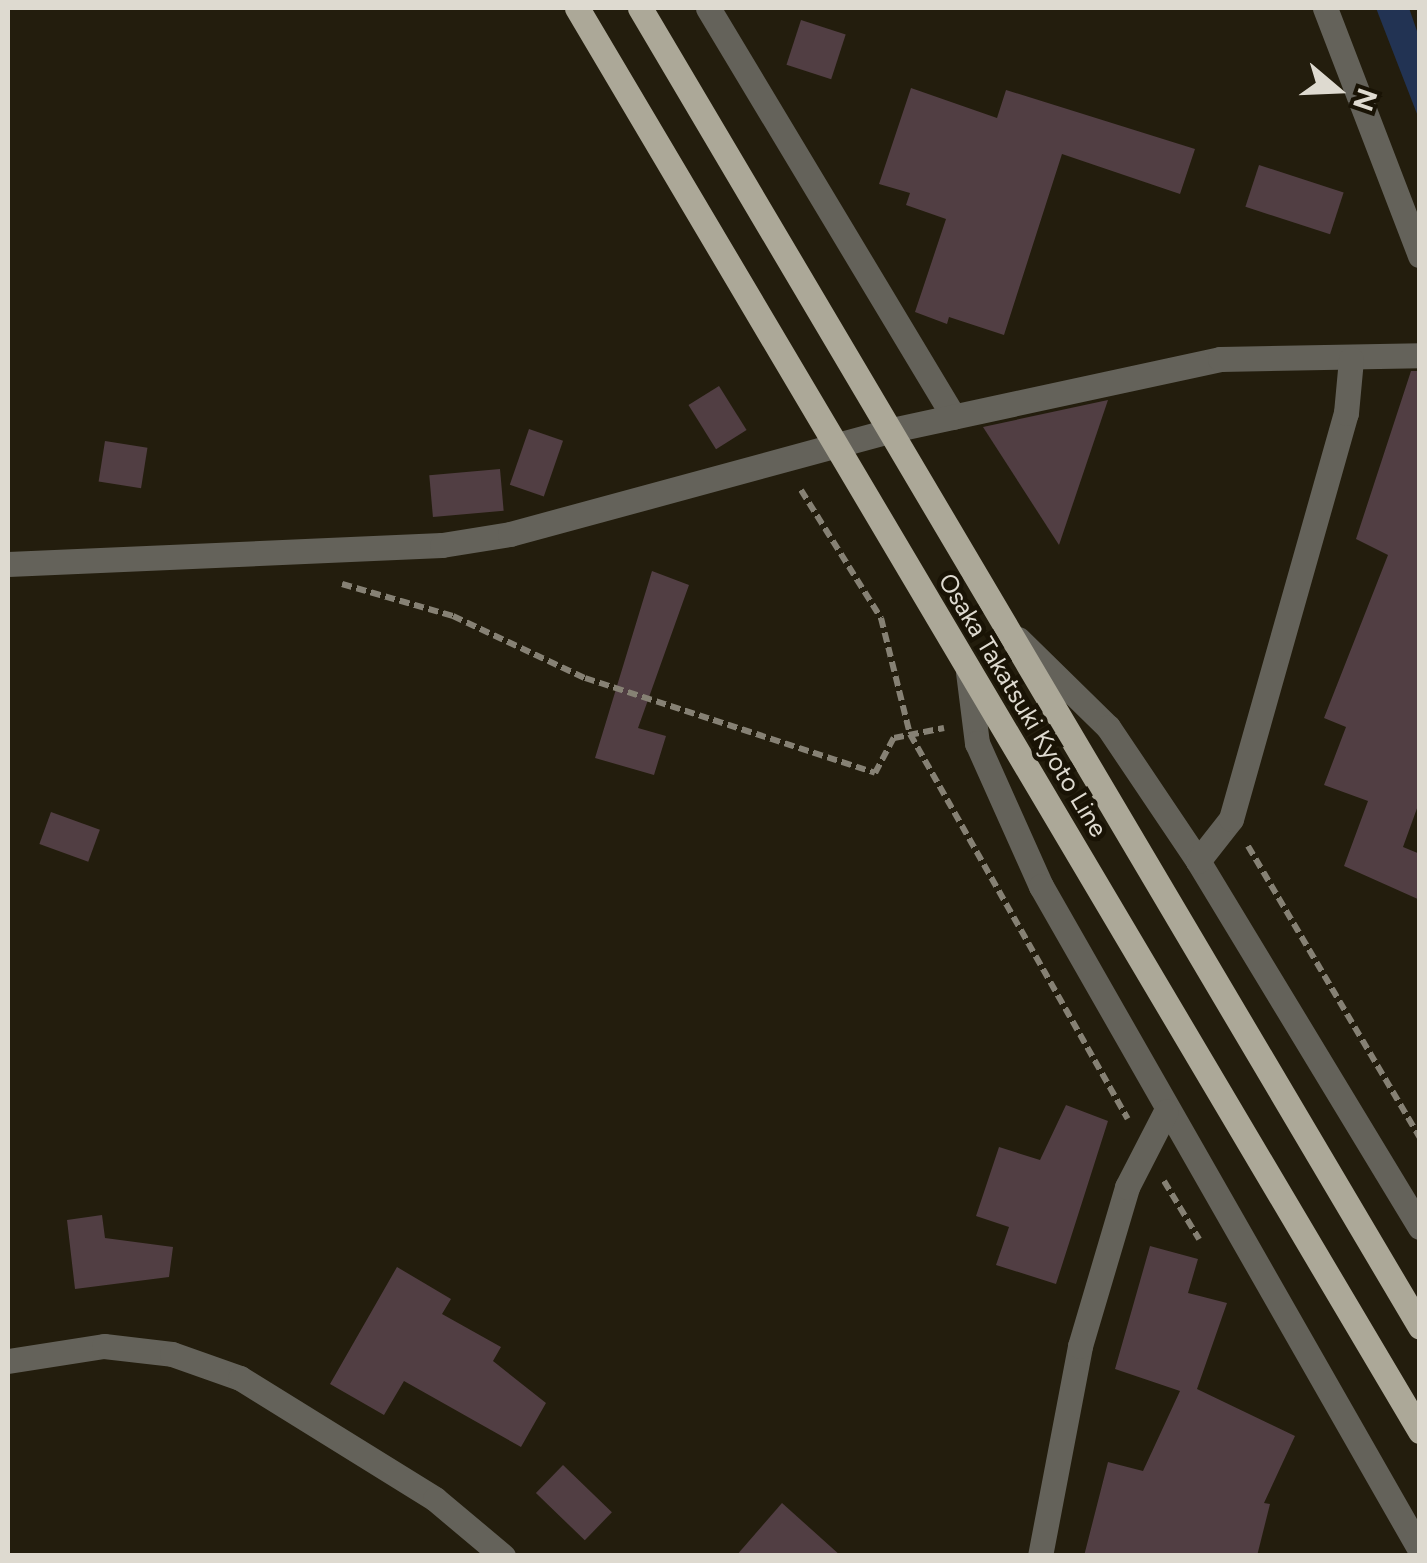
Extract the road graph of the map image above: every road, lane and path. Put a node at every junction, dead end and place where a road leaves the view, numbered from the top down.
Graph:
1 (577, 8) edge
2 (640, 8) edge
3 (708, 8) edge
4 (1325, 8) edge
5 (1420, 255) edge
6 (1420, 354) edge
7 (1352, 358) junction
8 (954, 417) junction
9 (892, 430) junction
10 (834, 447) junction
11 (782, 459) junction
12 (284, 556) junction
13 (8, 564) edge
14 (1012, 633) junction
15 (968, 672) junction
16 (974, 722) junction
17 (910, 734) junction
18 (1232, 818) junction
19 (1198, 860) junction
20 (1166, 1111) junction
21 (1420, 1138) edge
22 (1146, 1151) junction
23 (1420, 1227) edge
24 (1420, 1327) edge
25 (8, 1361) edge
26 (1420, 1432) edge
27 (1420, 1550) edge
28 (503, 1556) edge
29 (1040, 1556) edge

1 - 10 main road, Osaka Takatsuki Kyoto Line
2 - 9 main road, Osaka Takatsuki Kyoto Line
3 - 8 street
4 - 5 street
6 - 7 street
7 - 8 street
7 - 18 street
8 - 9 street
9 - 10 street
9 - 14 main road, Osaka Takatsuki Kyoto Line
10 - 11 street
10 - 15 main road, Osaka Takatsuki Kyoto Line
11 - 12 street
11 - 17 path
12 - 13 street
12 - 17 path
14 - 19 street
14 - 24 main road, Osaka Takatsuki Kyoto Line
15 - 16 street
15 - 26 main road, Osaka Takatsuki Kyoto Line
16 - 17 path
16 - 20 street
17 - 22 path
18 - 19 street
18 - 21 path
19 - 23 street
20 - 22 street
20 - 27 street
22 - 29 street
25 - 28 street

